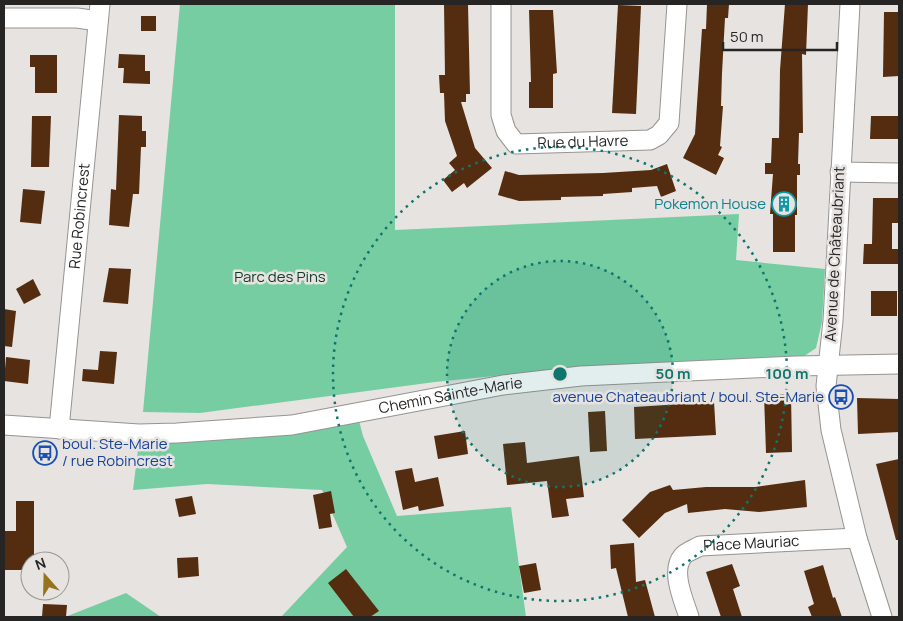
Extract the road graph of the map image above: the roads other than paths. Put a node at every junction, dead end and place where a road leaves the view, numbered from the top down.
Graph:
1 (500, 4) edge
2 (677, 4) edge
3 (850, 4) edge
4 (99, 12) edge
5 (4, 18) edge
6 (840, 172) junction
7 (899, 173) edge
8 (899, 364) edge
9 (827, 365) junction
10 (4, 425) edge
11 (59, 429) junction
12 (857, 538) junction
13 (689, 617) edge
14 (882, 617) edge

1 - 2 street, Rue du Havre
3 - 6 street, Avenue de Châteaubriant
4 - 5 street
4 - 11 street, Rue Robincrest
6 - 7 street
6 - 9 street, Avenue de Châteaubriant
8 - 9 street, Chemin Sainte-Marie
9 - 11 street, Chemin Sainte-Marie
9 - 12 street, Avenue de Châteaubriant
10 - 11 street, Chemin Sainte-Marie
12 - 13 street, Place Mauriac
12 - 14 street, Avenue de Châteaubriant

